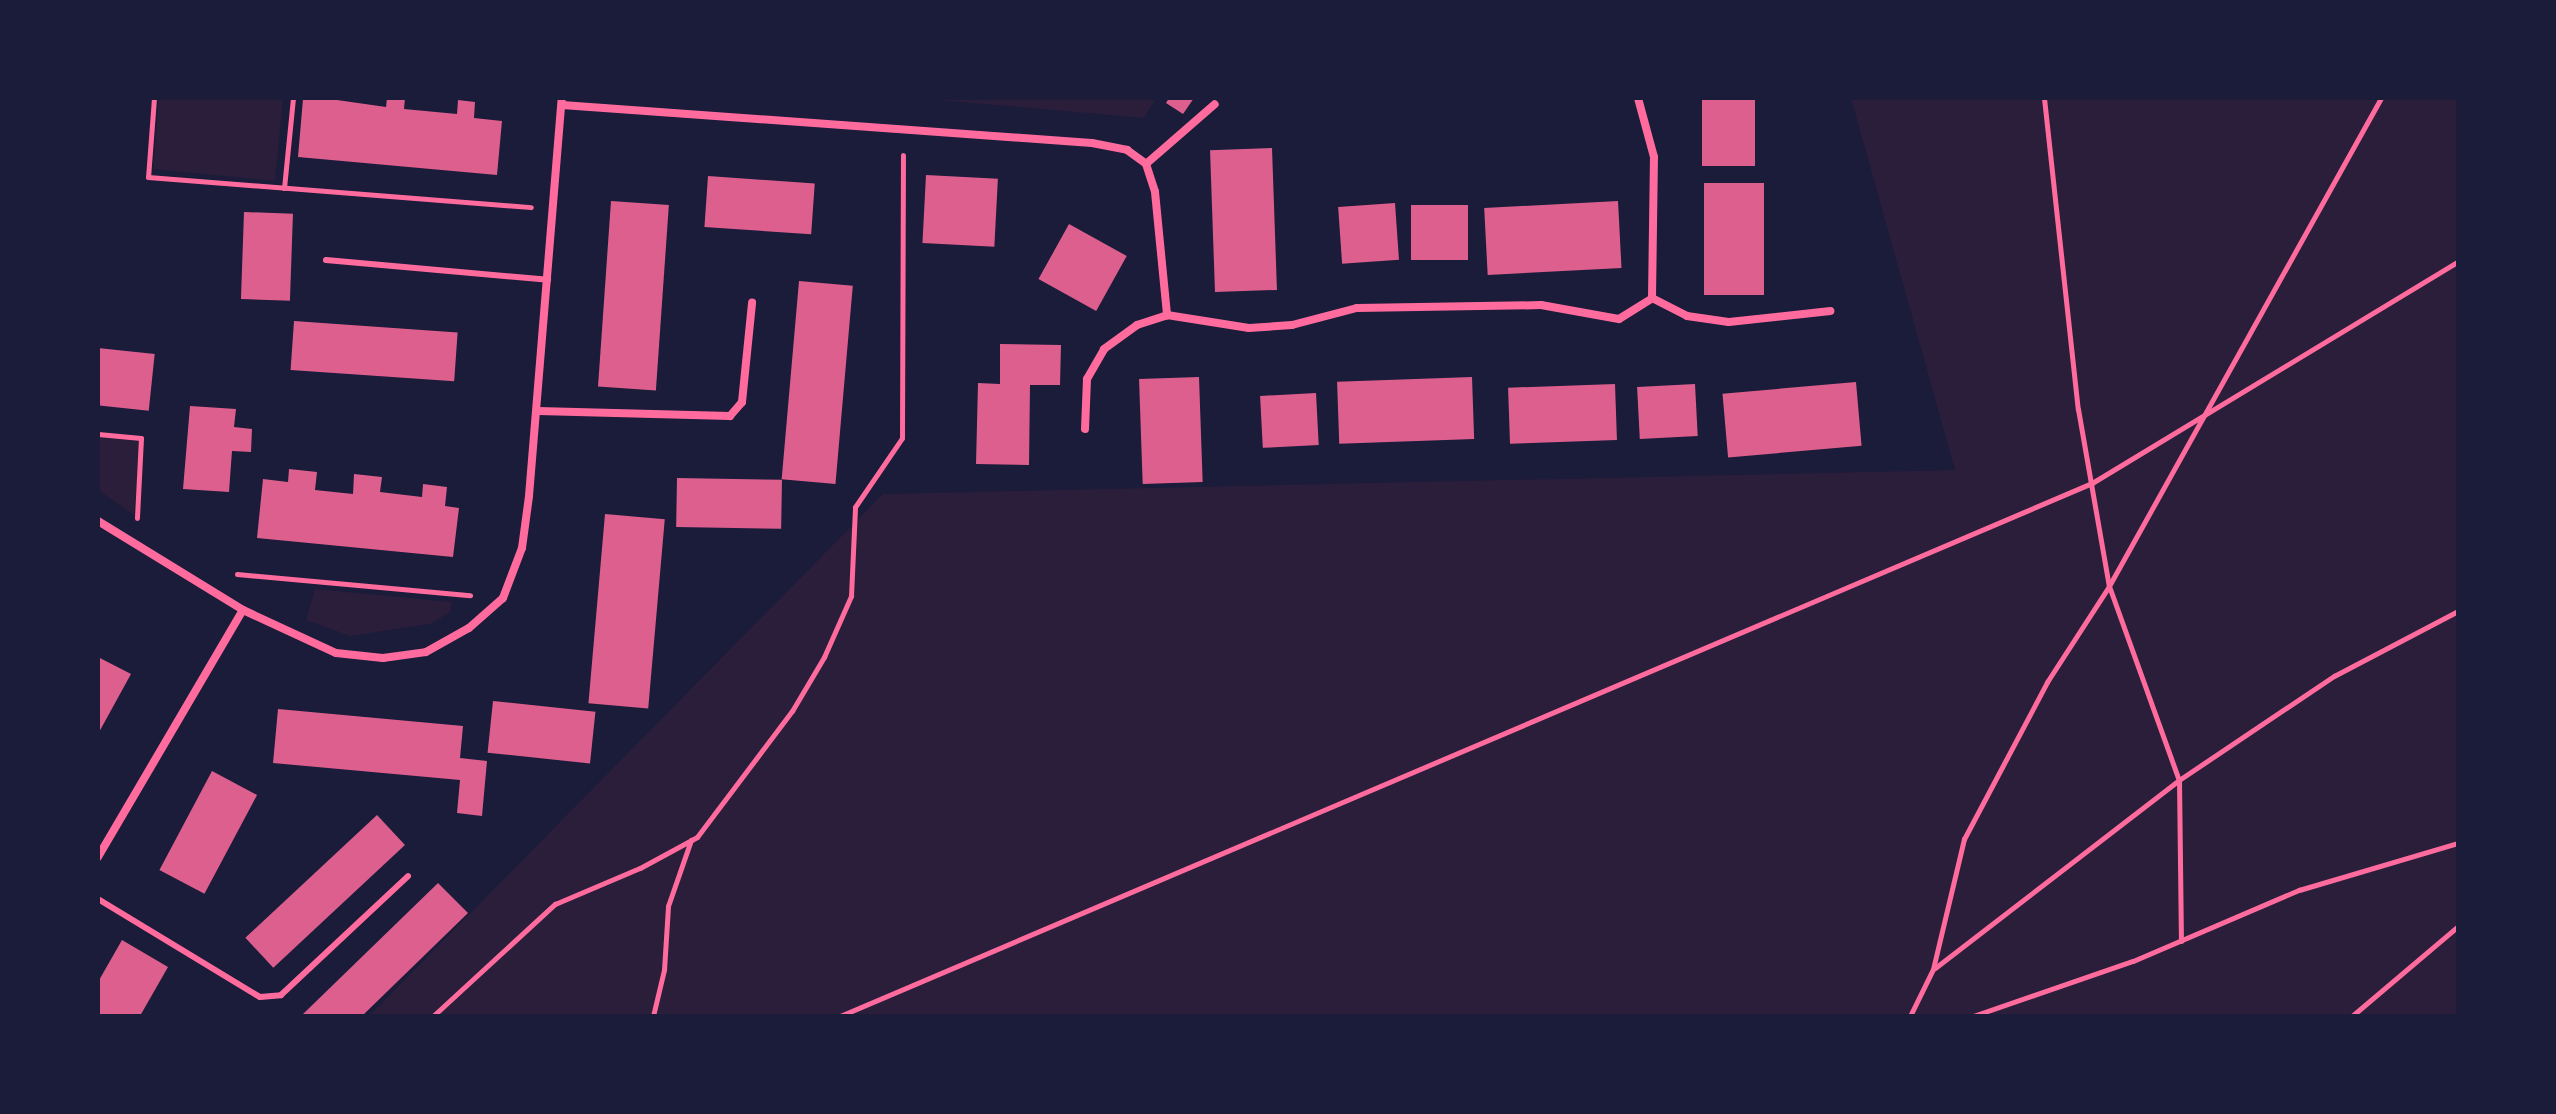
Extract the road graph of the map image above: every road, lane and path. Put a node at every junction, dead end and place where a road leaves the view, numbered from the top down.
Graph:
1 (154, 98) edge
2 (293, 98) edge
3 (1638, 98) edge
4 (2044, 98) edge
5 (2381, 98) edge
6 (562, 101) edge
7 (1215, 104) dead end
8 (905, 133) junction
9 (1146, 164) junction
10 (284, 188) junction
11 (553, 209) junction
12 (326, 260) dead end
13 (2458, 261) edge
14 (548, 280) junction
15 (1652, 298) junction
16 (752, 303) dead end
17 (1830, 311) dead end
18 (1167, 315) junction
19 (538, 411) junction
20 (2206, 413) junction
21 (1085, 429) dead end
22 (98, 434) edge
23 (2092, 483) junction
24 (98, 521) edge
25 (135, 544) junction
26 (223, 573) dead end
27 (2109, 586) junction
28 (503, 598) junction
29 (243, 610) junction
30 (2458, 611) edge
31 (2179, 780) junction
32 (691, 839) junction
33 (2458, 843) edge
34 (98, 857) edge
35 (408, 876) dead end
36 (98, 899) edge
37 (2458, 926) edge
38 (2181, 941) junction
39 (1933, 969) junction
40 (433, 1016) edge
41 (653, 1016) edge
42 (840, 1016) edge
43 (1910, 1016) edge
44 (1973, 1016) edge
45 (2352, 1016) edge

1 - 10 path
2 - 10 path
3 - 15 street
4 - 23 path
5 - 20 path
6 - 8 street
6 - 11 street
7 - 9 street
8 - 9 street
8 - 32 path
9 - 18 street
10 - 11 path
11 - 14 street
12 - 14 lane
13 - 20 path
14 - 19 street
15 - 17 street
15 - 18 street
16 - 19 street
18 - 21 street
19 - 28 street
20 - 23 path
20 - 27 path
22 - 25 path
23 - 27 path
23 - 42 path
24 - 25 street
25 - 29 street
26 - 28 path
27 - 31 path
27 - 39 path
28 - 29 street
29 - 34 street
30 - 31 path
31 - 38 path
31 - 39 path
32 - 40 path
32 - 41 path
33 - 38 path
35 - 36 lane
37 - 45 path
38 - 44 path
39 - 43 path

